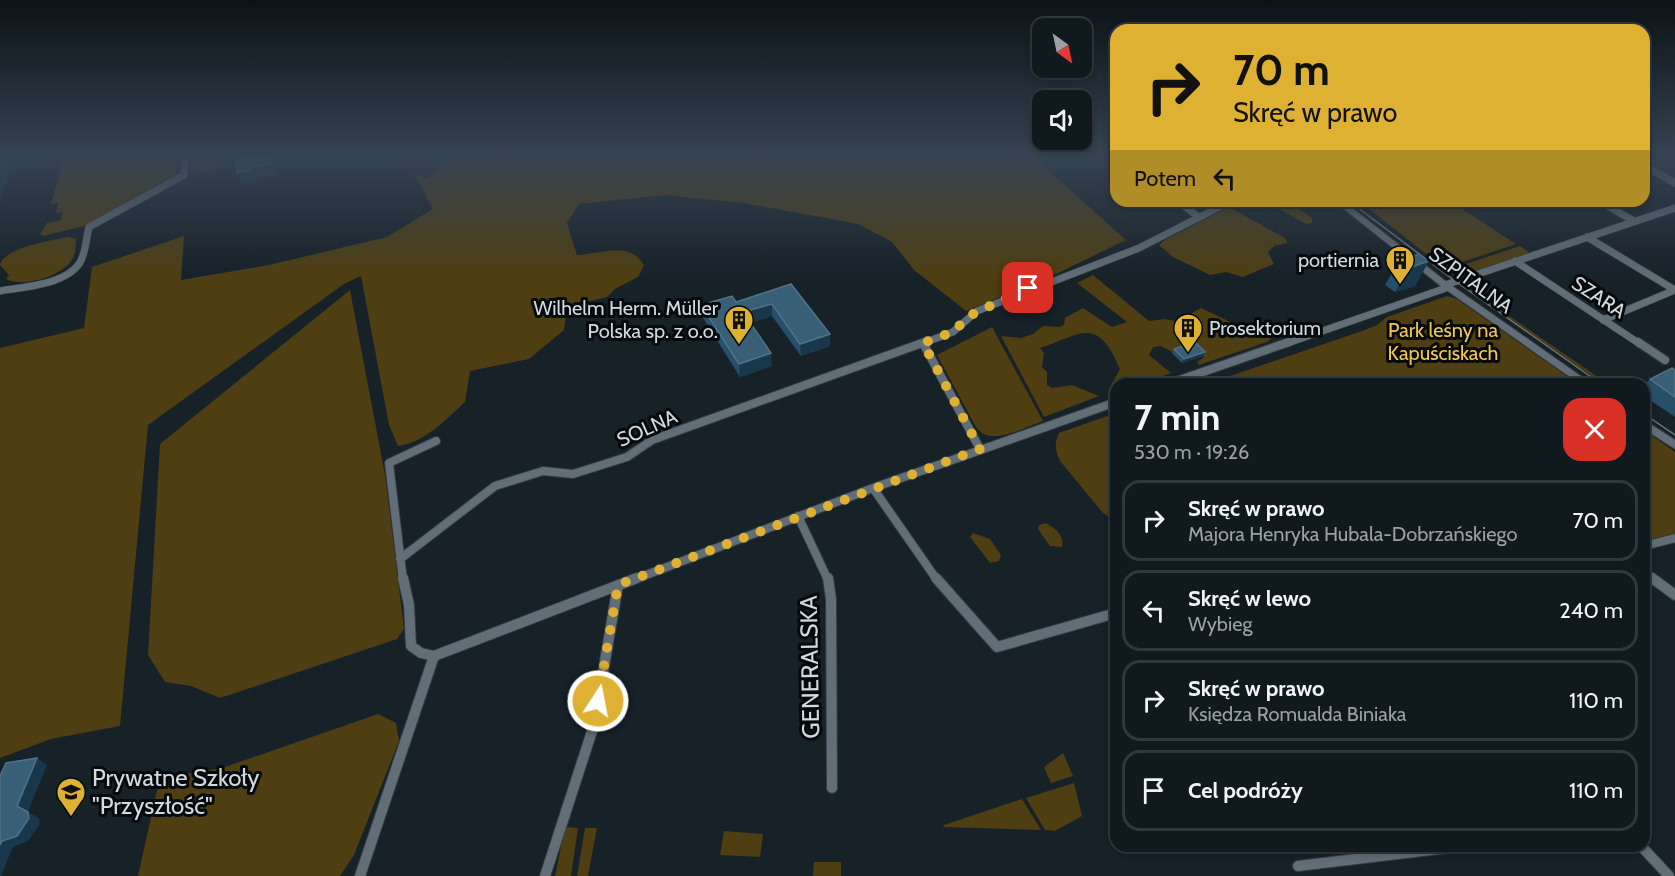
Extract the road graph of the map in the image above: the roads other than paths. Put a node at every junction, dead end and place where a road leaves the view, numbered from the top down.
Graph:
1 (145, 196) edge
2 (1185, 207) edge
3 (1219, 207) edge
4 (1346, 207) edge
5 (1610, 207) edge
6 (1675, 208) edge
7 (1199, 217) junction
8 (1634, 221) junction
9 (1587, 237) junction
10 (1515, 261) junction
11 (1447, 286) junction
12 (1675, 290) edge
13 (0, 291) edge
14 (1603, 320) junction
15 (923, 343) junction
16 (1665, 360) dead end
17 (1185, 378) edge
18 (1578, 378) edge
19 (1110, 404) edge
20 (1650, 428) edge
21 (436, 441) dead end
22 (1675, 445) edge
23 (980, 449) junction
24 (873, 488) junction
25 (798, 516) junction
26 (1675, 538) edge
27 (1650, 544) edge
28 (400, 559) junction
29 (1650, 576) edge
30 (618, 585) junction
31 (1675, 595) edge
32 (1110, 615) edge
33 (434, 656) junction
34 (832, 788) dead end
35 (1414, 852) edge
36 (1647, 852) edge
37 (1298, 866) dead end
38 (360, 876) edge
39 (545, 876) edge
40 (1669, 876) edge

1 - 13 street
2 - 7 street
3 - 7 street, SOLNA
4 - 11 street, SZPITALNA
5 - 8 street
6 - 8 street
7 - 15 street, SOLNA
8 - 9 street
9 - 10 street
9 - 12 street
10 - 11 street
10 - 14 street, SZARA
11 - 17 street
11 - 18 street, SZPITALNA
12 - 14 street
14 - 16 street, SZARA
15 - 23 street
15 - 28 street, SOLNA
19 - 23 street
20 - 22 street
21 - 28 street
23 - 24 street
24 - 25 street
24 - 32 street
25 - 30 street
25 - 34 street, GENERALSKA
26 - 27 street
28 - 33 street
29 - 31 street
30 - 33 street
30 - 39 street
33 - 38 street
35 - 37 street
36 - 40 street

